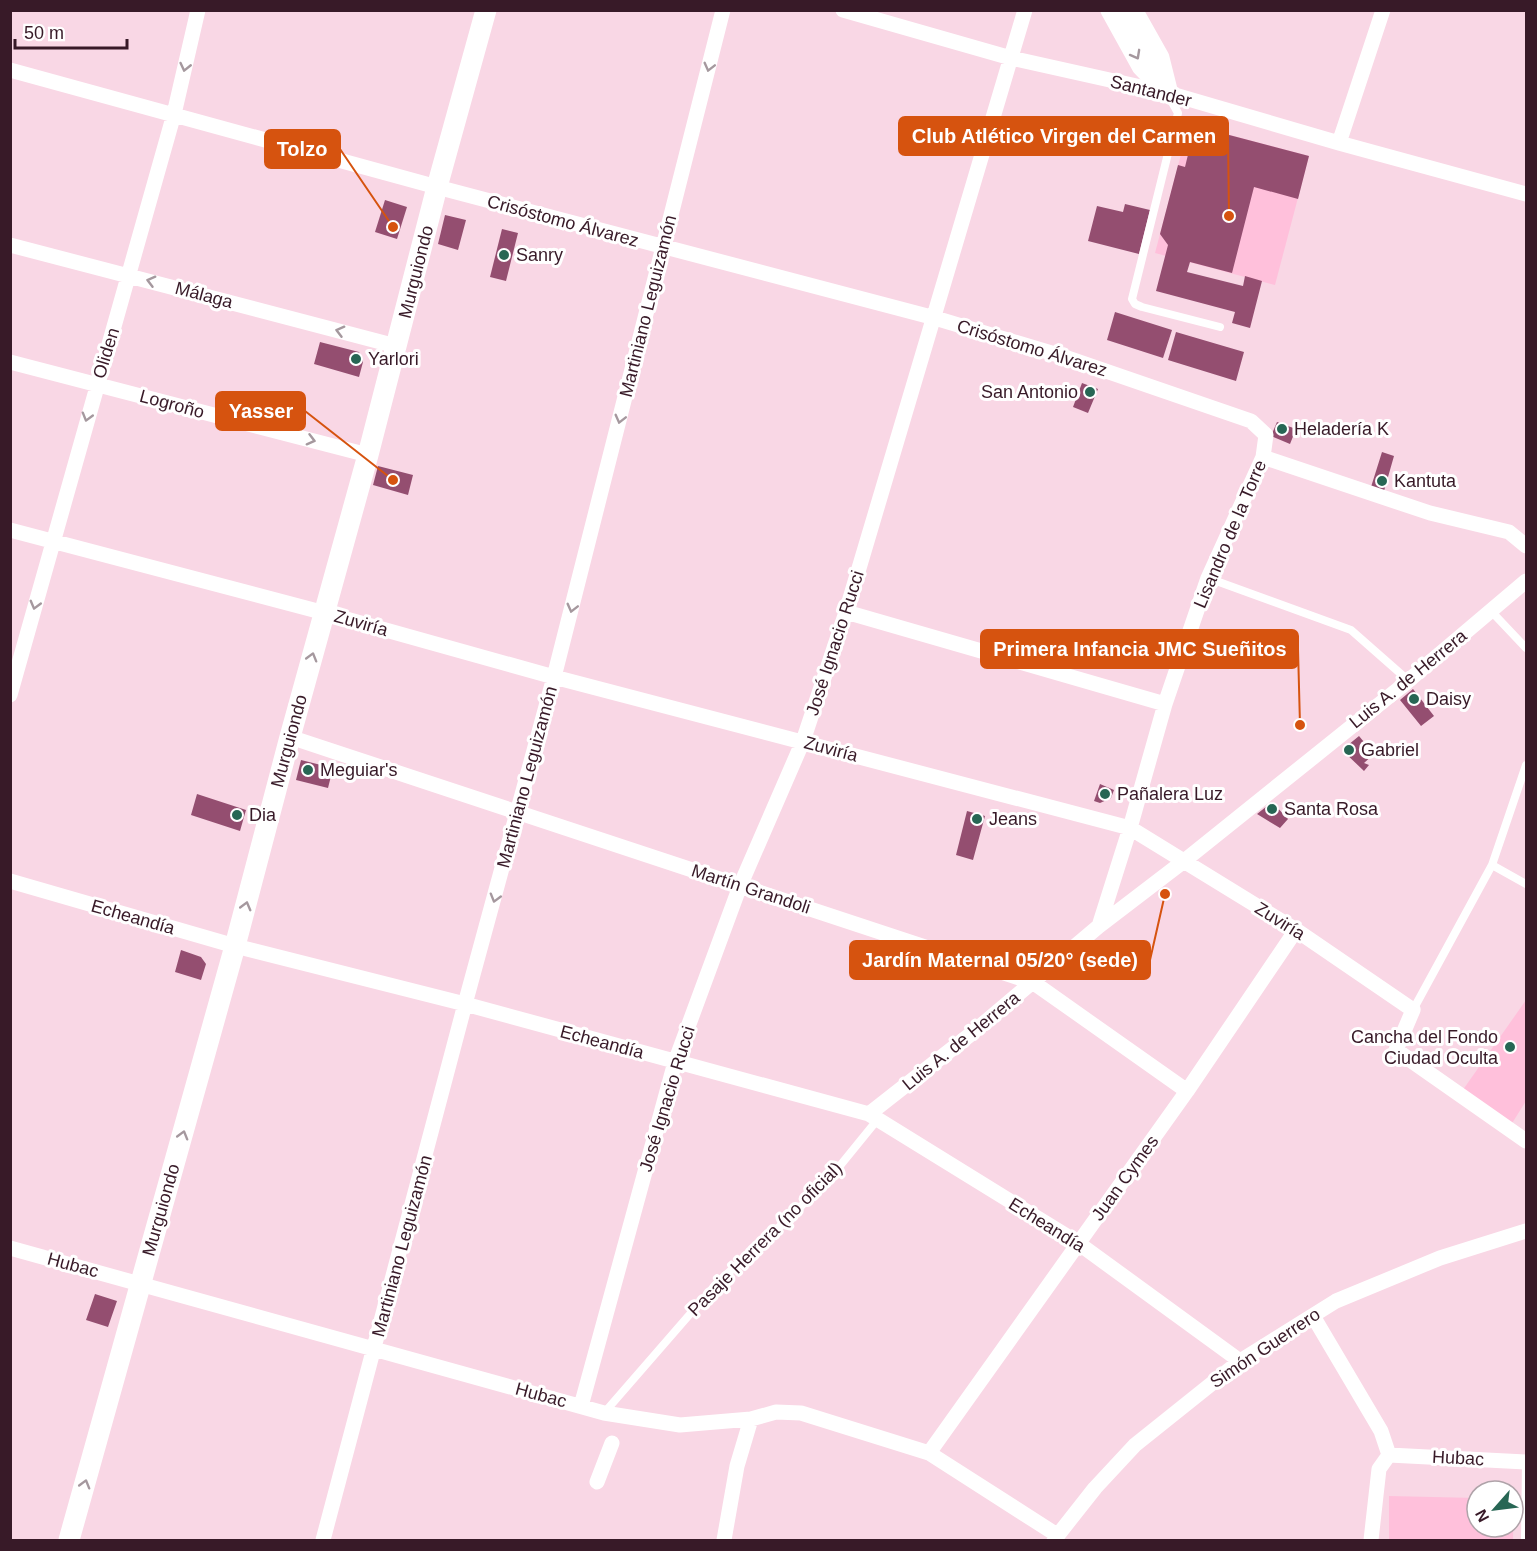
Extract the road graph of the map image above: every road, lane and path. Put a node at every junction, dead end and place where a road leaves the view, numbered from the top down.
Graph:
1 (198, 10) edge
2 (486, 10) edge
3 (723, 10) edge
4 (843, 10) edge
5 (1025, 10) edge
6 (1111, 10) edge
7 (1132, 10) edge
8 (1383, 10) edge
9 (1011, 58) junction
10 (10, 70) edge
11 (1168, 93) junction
12 (174, 114) junction
13 (1339, 143) junction
14 (437, 187) junction
15 (1527, 194) edge
16 (10, 245) edge
17 (663, 247) junction
18 (129, 276) junction
19 (935, 318) junction
20 (1220, 327) dead end
21 (396, 346) junction
22 (10, 362) edge
23 (96, 384) junction
24 (1251, 422) joint
25 (368, 455) junction
26 (1263, 457) junction
27 (10, 530) edge
28 (53, 541) junction
29 (1527, 546) edge
30 (1208, 578) junction
31 (1527, 581) edge
32 (1491, 611) junction
33 (846, 612) junction
34 (325, 613) junction
35 (1527, 648) edge
36 (554, 677) junction
37 (1409, 681) junction
38 (10, 695) edge
39 (1166, 704) junction
40 (290, 737) junction
41 (803, 741) junction
42 (1527, 765) edge
43 (519, 812) junction
44 (1131, 828) junction
45 (1184, 861) junction
46 (1492, 865) junction
47 (10, 881) edge
48 (1527, 884) edge
49 (740, 886) junction
50 (1099, 926) junction
51 (1296, 930) junction
52 (235, 946) junction
53 (1034, 983) junction
54 (465, 1004) junction
55 (1413, 1010) junction
56 (675, 1062) junction
57 (1187, 1091) junction
58 (873, 1117) junction
59 (1527, 1140) edge
60 (1527, 1231) edge
61 (1078, 1243) junction
62 (10, 1248) edge
63 (141, 1284) junction
64 (1313, 1316) junction
65 (375, 1349) junction
66 (1240, 1360) junction
67 (580, 1406) junction
68 (604, 1413) junction
69 (751, 1419) junction
70 (612, 1443) dead end
71 (929, 1453) junction
72 (1389, 1455) junction
73 (1526, 1462) edge
74 (597, 1482) dead end
75 (1056, 1538) edge
76 (69, 1540) edge
77 (323, 1540) edge
78 (724, 1540) edge
79 (1371, 1540) edge
80 (1525, 1540) edge

1 -> 12 street, Oliden
2 - 14 street, Murguiondo
3 -> 17 street, Martiniano Leguizamón
4 - 9 street, Santander
5 - 9 street, José Ignacio Rucci
6 -> 11 street
7 - 11 street
8 - 13 street
9 - 11 street, Santander
9 - 19 street, José Ignacio Rucci
10 - 12 street, Crisóstomo Álvarez
11 - 13 street, Santander
11 - 20 lane
12 - 14 street, Crisóstomo Álvarez
12 - 18 street, Oliden
13 - 15 street, Santander
14 - 17 street, Crisóstomo Álvarez
14 - 21 street, Murguiondo
16 - 18 street, Málaga
17 - 19 street, Crisóstomo Álvarez
17 -> 36 street, Martiniano Leguizamón
21 -> 18 street, Málaga
18 - 23 street, Oliden
19 - 24 street, Crisóstomo Álvarez
19 - 33 street, José Ignacio Rucci
21 - 25 street, Murguiondo
22 - 23 street, Logroño
23 -> 25 street, Logroño
23 -> 28 street, Oliden
24 - 26 street, Lisandro de la Torre
25 - 34 street, Murguiondo
26 - 29 street
26 - 30 street, Lisandro de la Torre
27 - 28 street, Zuviría
28 - 34 street, Zuviría
28 -> 38 street, Oliden
30 - 37 lane
30 - 39 street, Lisandro de la Torre
31 - 32 street, Luis A. de Herrera
32 - 35 lane
32 - 37 street, Luis A. de Herrera
33 - 39 street
33 - 41 street, José Ignacio Rucci
34 - 36 street, Zuviría
40 -> 34 street, Murguiondo
36 - 41 street, Zuviría
36 - 43 street, Martiniano Leguizamón
37 - 45 street, Luis A. de Herrera
39 - 44 street, Lisandro de la Torre
40 - 43 street, Martín Grandoli
52 -> 40 street, Murguiondo
41 - 44 street, Zuviría
41 - 49 street, José Ignacio Rucci
42 - 46 lane
43 - 49 street, Martín Grandoli
43 -> 54 street, Martiniano Leguizamón
44 - 45 street, Zuviría
44 - 50 street, Lisandro de la Torre
45 - 50 street, Luis A. de Herrera
45 - 51 street, Zuviría
46 - 48 lane
46 - 55 lane
47 - 52 street, Echeandía
49 - 53 street, Martín Grandoli
49 - 56 street, José Ignacio Rucci
50 - 53 street, Luis A. de Herrera
51 - 55 street, Zuviría
51 - 57 street, Juan Cymes
52 - 54 street, Echeandía
63 -> 52 street, Murguiondo
53 - 57 street, Martín Grandoli
53 - 58 street, Luis A. de Herrera
54 - 56 street, Echeandía
54 - 65 street, Martiniano Leguizamón
55 - 59 street
56 - 58 street, Echeandía
56 - 67 street, José Ignacio Rucci
57 - 61 street, Juan Cymes
58 - 61 street, Echeandía
58 - 68 lane, Pasaje Herrera (no oficial)
60 - 64 street, Simón Guerrero
61 - 66 street, Echeandía
61 - 71 street, Juan Cymes
62 - 63 street, Hubac
63 - 65 street, Hubac
76 -> 63 street, Murguiondo
64 - 66 street, Simón Guerrero
64 - 72 street
65 - 67 street, Hubac
65 - 77 street, Martiniano Leguizamón
66 - 75 street, Simón Guerrero
67 - 68 street, Hubac
68 - 69 street, Hubac
69 - 71 street, Hubac
69 - 78 street
70 - 74 street
71 - 75 street, Hubac
72 - 73 street, Hubac
72 - 79 street
73 - 80 lane

